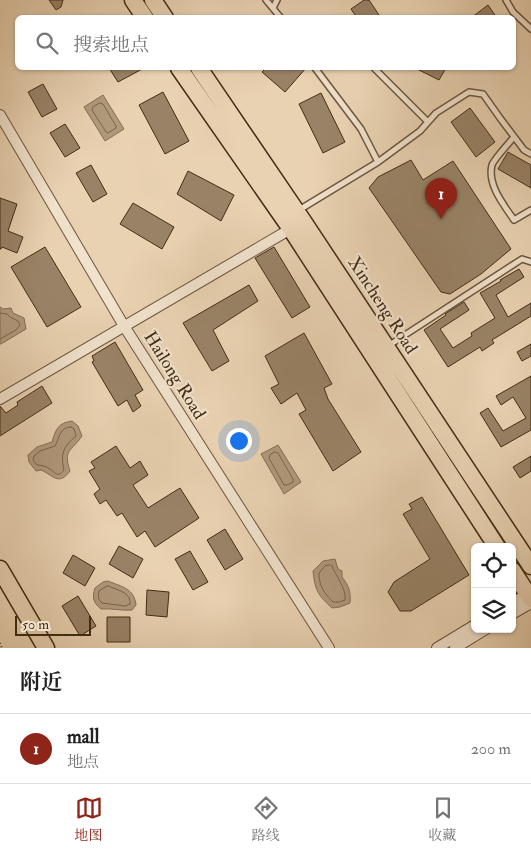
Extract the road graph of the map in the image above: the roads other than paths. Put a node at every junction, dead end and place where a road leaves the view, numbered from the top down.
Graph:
1 (132, 0) edge
2 (153, 0) edge
3 (266, 0) edge
4 (276, 0) edge
5 (506, 0) edge
6 (272, 8) junction
7 (143, 15) edge
8 (163, 15) edge
9 (278, 15) edge
10 (531, 29) edge
11 (181, 70) edge
12 (200, 70) edge
13 (317, 70) edge
14 (376, 70) edge
15 (0, 115) edge
16 (428, 122) junction
17 (514, 136) junction
18 (531, 154) edge
19 (378, 162) junction
20 (531, 210) edge
21 (297, 221) junction
22 (531, 262) edge
23 (124, 326) junction
24 (386, 348) junction
25 (0, 399) edge
26 (495, 543) edge
27 (531, 566) edge
28 (0, 569) edge
29 (516, 576) edge
30 (530, 597) edge
31 (516, 602) edge
32 (516, 610) edge
33 (471, 628) edge
34 (479, 633) edge
35 (46, 648) edge
36 (329, 648) edge
37 (438, 648) edge
38 (455, 648) edge

1 - 7 main road
2 - 8 main road
3 - 6 lane
4 - 6 lane
5 - 10 lane
6 - 9 lane
11 - 21 main road, Xincheng Road
12 - 21 main road, Xincheng Road
13 - 19 lane
14 - 16 lane
15 - 23 street, Hailong Road
16 - 17 lane
16 - 19 lane
17 - 18 lane
17 - 20 lane
19 - 21 lane
21 - 23 street
21 - 24 main road, Xincheng Road
21 - 26 main road, Xincheng Road
22 - 24 lane
23 - 25 street
23 - 36 street, Hailong Road
24 - 27 main road, Xincheng Road
28 - 35 main road
29 - 30 main road
30 - 31 street
30 - 32 street
33 - 37 street
34 - 38 street

